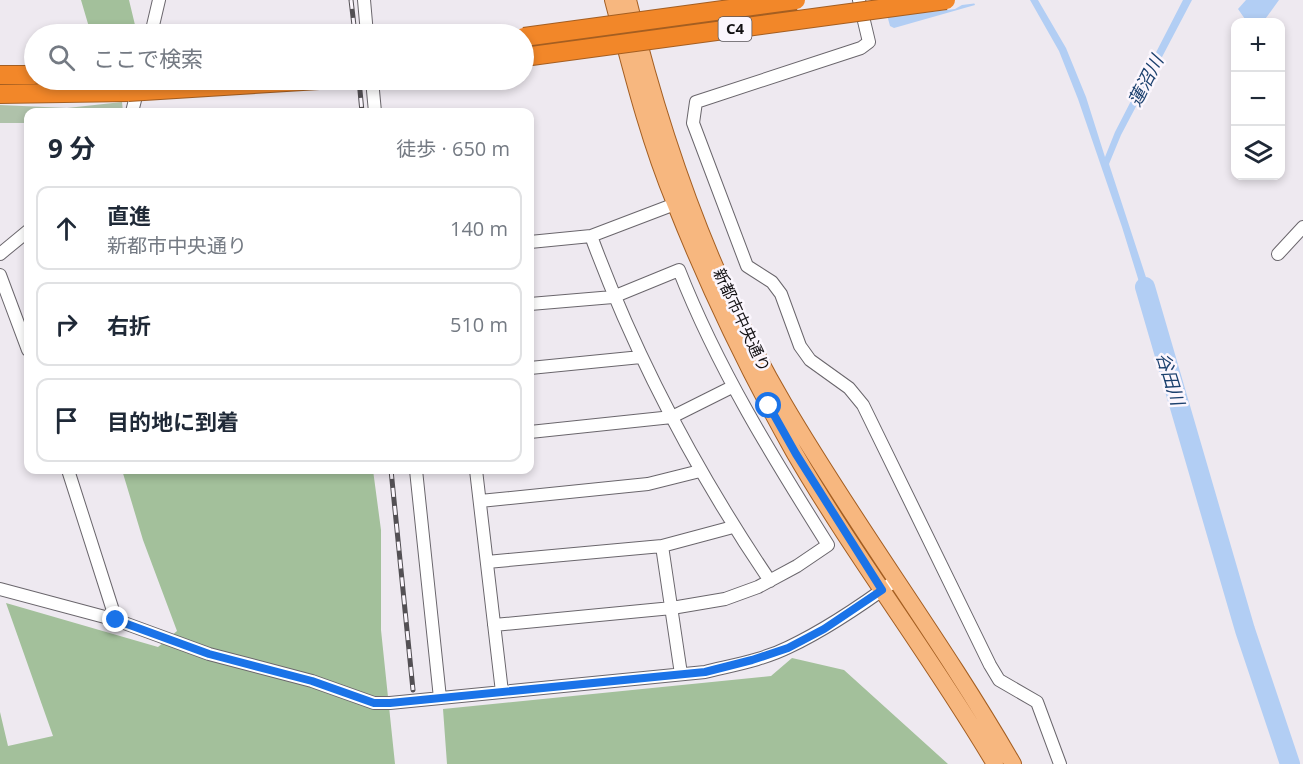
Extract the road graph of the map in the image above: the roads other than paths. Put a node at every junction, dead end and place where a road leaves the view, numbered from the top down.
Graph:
1 (159, 0) edge
2 (364, 0) edge
3 (613, 0) edge
4 (628, 0) edge
5 (796, 0) edge
6 (859, 0) edge
7 (946, 0) edge
8 (153, 24) edge
9 (366, 24) edge
10 (534, 36) edge
11 (534, 56) edge
12 (0, 75) edge
13 (24, 75) edge
14 (67, 90) edge
15 (134, 90) edge
16 (373, 90) edge
17 (0, 94) edge
18 (132, 108) edge
19 (375, 108) edge
20 (675, 204) junction
21 (1303, 227) edge
22 (24, 234) edge
23 (591, 236) junction
24 (534, 242) edge
25 (0, 254) edge
26 (1278, 254) dead end
27 (0, 275) edge
28 (613, 297) junction
29 (534, 304) edge
30 (24, 339) edge
31 (641, 357) junction
32 (534, 368) edge
33 (732, 387) junction
34 (672, 417) junction
35 (534, 432) edge
36 (700, 471) junction
37 (69, 474) edge
38 (416, 474) edge
39 (477, 474) edge
40 (480, 501) junction
41 (733, 527) junction
42 (662, 546) junction
43 (487, 562) junction
44 (770, 581) junction
45 (889, 585) junction
46 (0, 588) edge
47 (672, 608) junction
48 (116, 620) junction
49 (494, 625) junction
50 (681, 674) junction
51 (502, 692) junction
52 (440, 698) junction
53 (995, 764) edge
54 (1013, 764) edge
55 (1060, 764) edge

1 - 8 street
2 - 9 street
3 - 20 main road, 新都市中央通り
4 - 45 main road, 新都市中央通り
5 - 10 highway, C4, bridge
6 - 55 street
7 - 11 highway, C4, bridge
12 - 13 highway
14 - 17 highway
15 - 18 street
16 - 19 street
20 - 23 street
20 - 45 main road, 新都市中央通り
21 - 26 street
22 - 25 street
23 - 24 street
23 - 28 street
27 - 30 street
28 - 29 street
28 - 31 street
28 - 33 street
31 - 32 street
31 - 34 street
33 - 34 street
33 - 44 street
34 - 35 street
34 - 36 street
36 - 40 street
36 - 41 street
37 - 48 street
38 - 52 street
39 - 40 street
40 - 43 street
41 - 42 street
41 - 44 street
42 - 43 street
42 - 47 street
43 - 49 street
44 - 47 street
45 - 50 street
45 - 53 main road, 新都市中央通り
45 - 54 main road, 新都市中央通り
46 - 48 street
47 - 49 street
47 - 50 street
48 - 52 street
49 - 51 street
50 - 51 street
51 - 52 street

